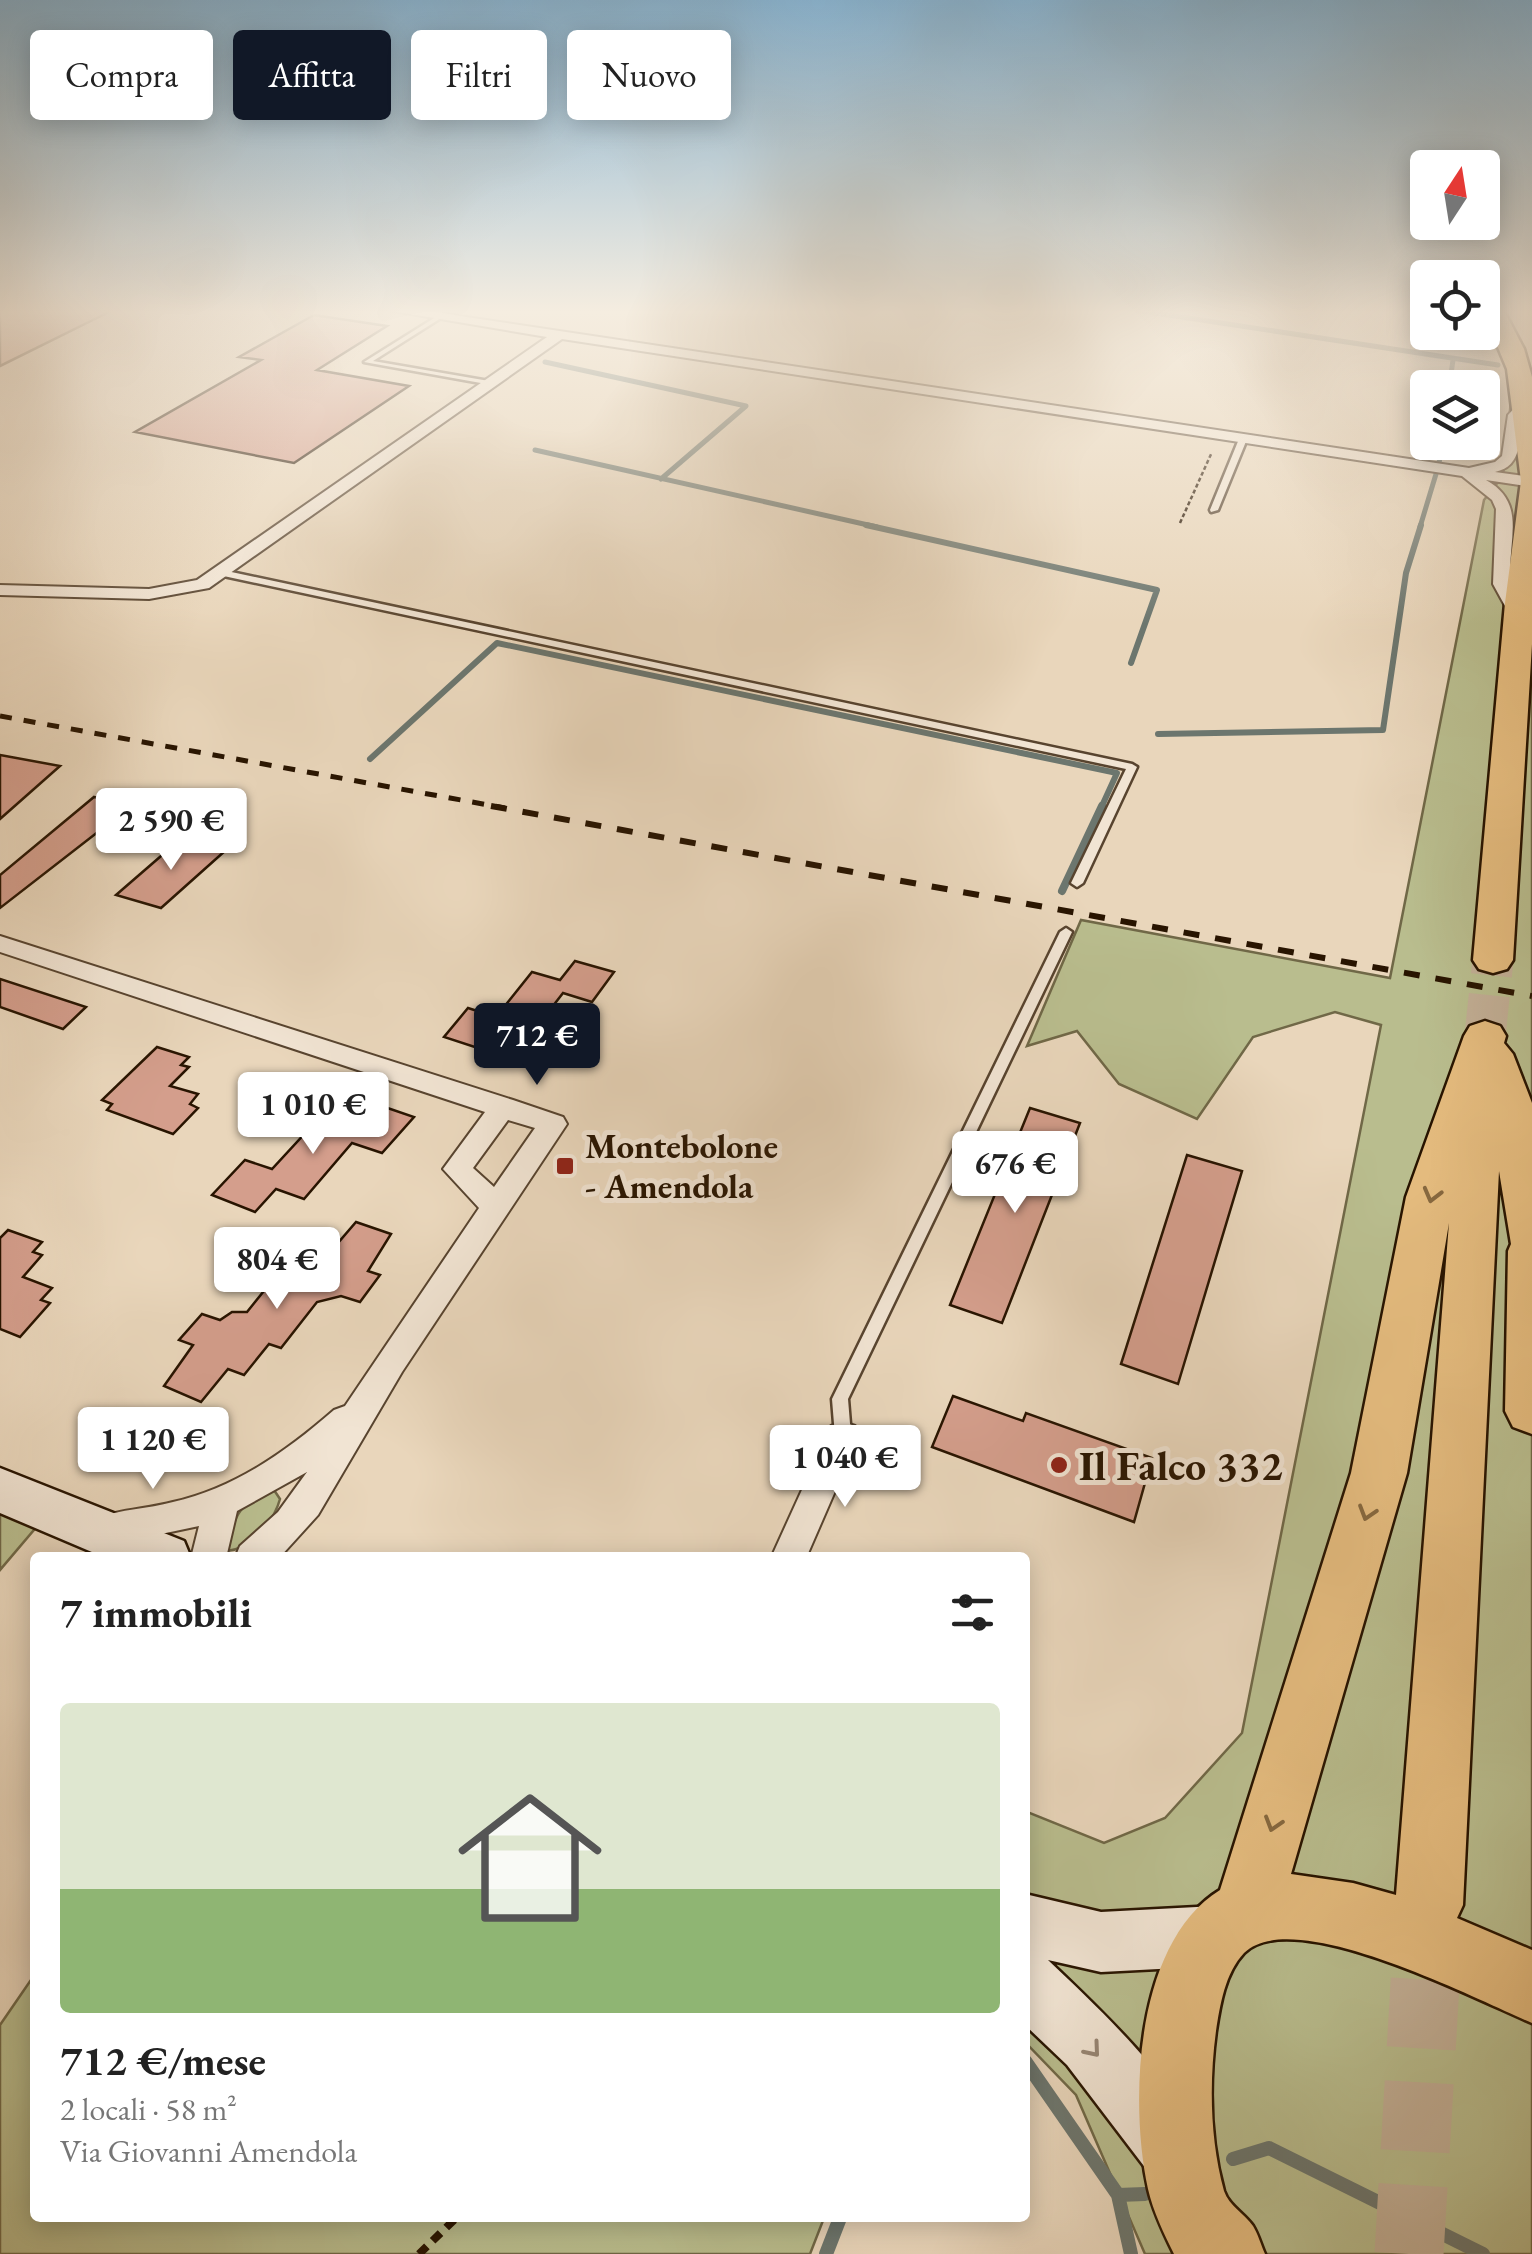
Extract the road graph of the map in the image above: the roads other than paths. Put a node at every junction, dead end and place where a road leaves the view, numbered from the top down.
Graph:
1 (444, 414) edge
2 (1083, 414) edge
3 (1517, 414) edge
4 (1526, 414) edge
5 (1243, 438) junction
6 (1454, 470) junction
7 (1532, 482) edge
8 (1214, 510) dead end
9 (222, 573) junction
10 (0, 590) edge
11 (1516, 611) junction
12 (1077, 883) dead end
13 (1066, 932) dead end
14 (0, 944) edge
15 (1494, 960) tunnel mouth
16 (1485, 1036) junction
17 (504, 1107) junction
18 (496, 1207) junction
19 (1532, 1237) edge
20 (1532, 1250) edge
21 (365, 1401) junction
22 (1532, 1410) edge
23 (843, 1436) joint
24 (0, 1490) edge
25 (222, 1505) junction
26 (298, 1514) junction
27 (134, 1548) edge
28 (210, 1552) edge
29 (261, 1552) edge
30 (293, 1552) edge
31 (791, 1552) edge
32 (1430, 1906) tunnel mouth
33 (1231, 1924) junction
34 (1030, 1925) edge
35 (1030, 1986) edge
36 (1532, 1988) edge
37 (1202, 2224) edge

1 - 9 street
2 - 5 street
3 - 6 street
4 - 7 main road
5 - 6 street
5 - 8 lane
6 - 7 street
6 - 11 street
7 - 11 main road
9 - 10 street
9 - 12 lane
11 - 15 main road
13 - 23 lane
14 - 17 street
16 - 19 main road
16 - 32 main road
16 -> 33 main road
17 - 18 street
17 - 18 street
18 - 21 street
20 - 22 main road
21 - 25 street
21 - 26 street
23 - 31 street
24 - 27 main road
25 - 27 street
25 - 28 street
26 - 29 street
26 - 30 street
33 - 34 main road
33 - 36 main road
33 - 37 main road
35 -> 37 main road

